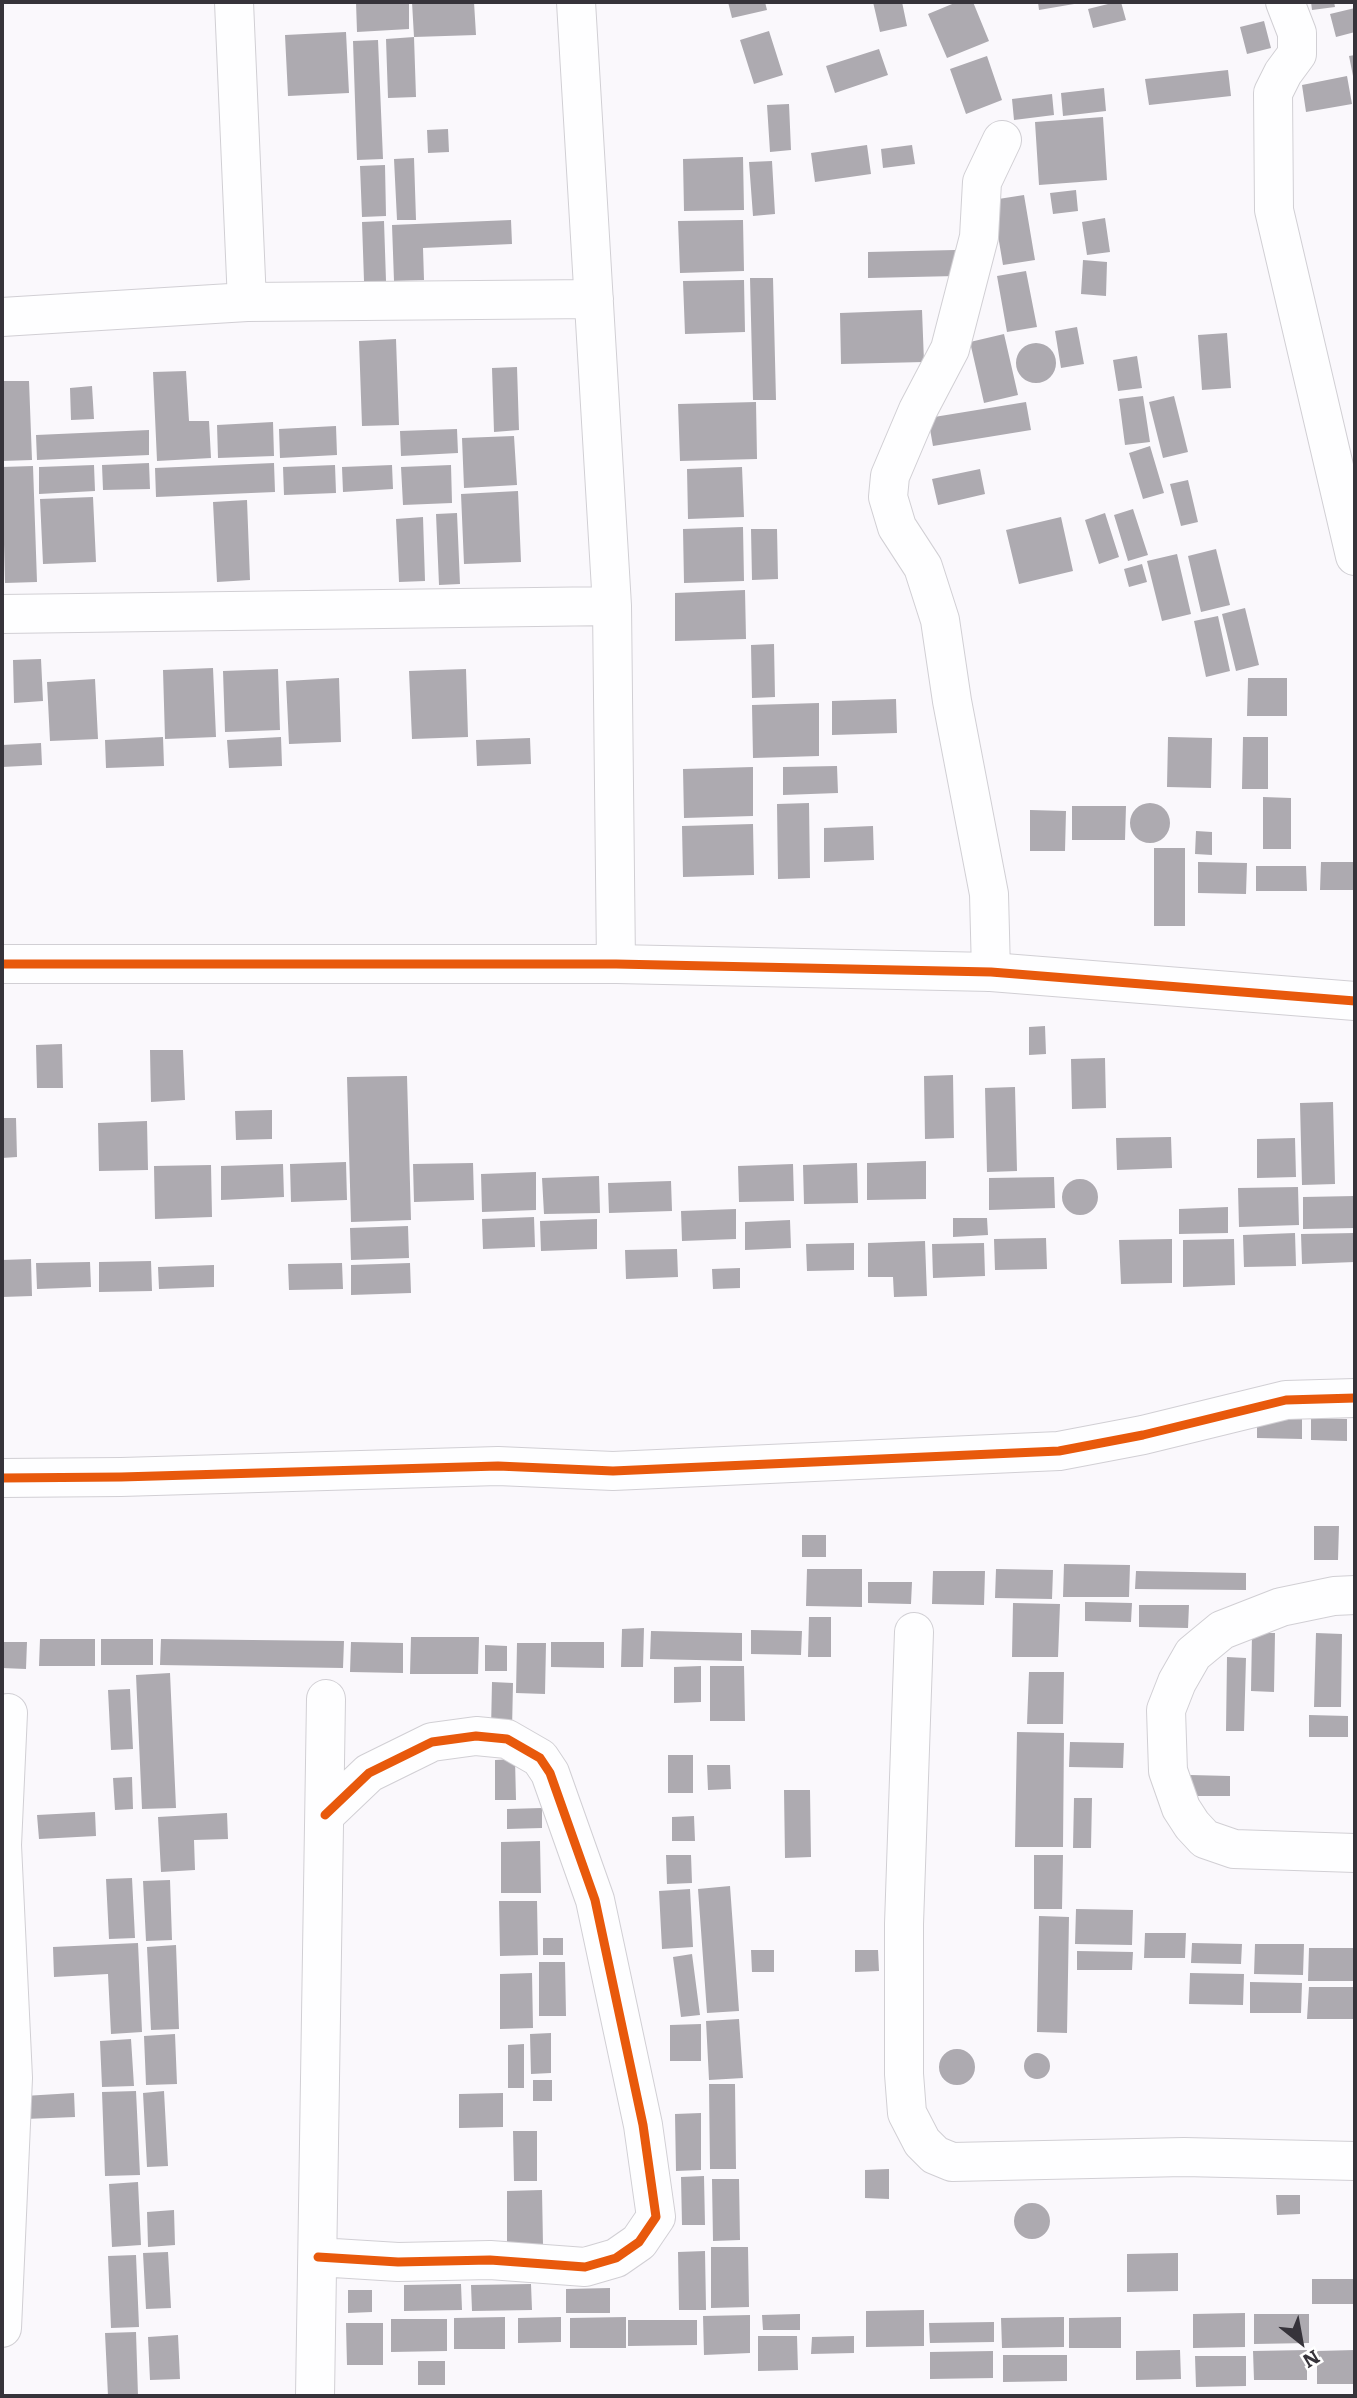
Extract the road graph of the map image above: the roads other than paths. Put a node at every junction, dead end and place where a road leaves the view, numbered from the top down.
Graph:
1 (234, 2) edge
2 (576, 2) edge
3 (1285, 2) edge
4 (1002, 140) dead end
5 (594, 299) junction
6 (247, 302) junction
7 (2, 317) edge
8 (1355, 556) edge
9 (612, 606) junction
10 (2, 614) edge
11 (2, 964) edge
12 (616, 964) junction
13 (991, 972) junction
14 (1355, 1001) edge
15 (1355, 1398) edge
16 (2, 1478) edge
17 (1355, 1595) edge
18 (914, 1632) dead end
19 (326, 1699) dead end
20 (8, 1713) dead end
21 (325, 1815) junction
22 (1355, 1853) edge
23 (1355, 2161) edge
24 (318, 2257) junction
25 (2, 2328) edge
26 (315, 2396) edge

1 - 6 street
2 - 5 street
3 - 8 street
4 - 13 street
5 - 6 street
5 - 9 street
6 - 7 street
9 - 10 street
9 - 12 street
11 - 12 street
12 - 13 street
13 - 14 street
15 - 16 street
17 - 22 street
18 - 23 street
19 - 21 street
20 - 25 street
21 - 24 street
21 - 24 street
24 - 26 street

